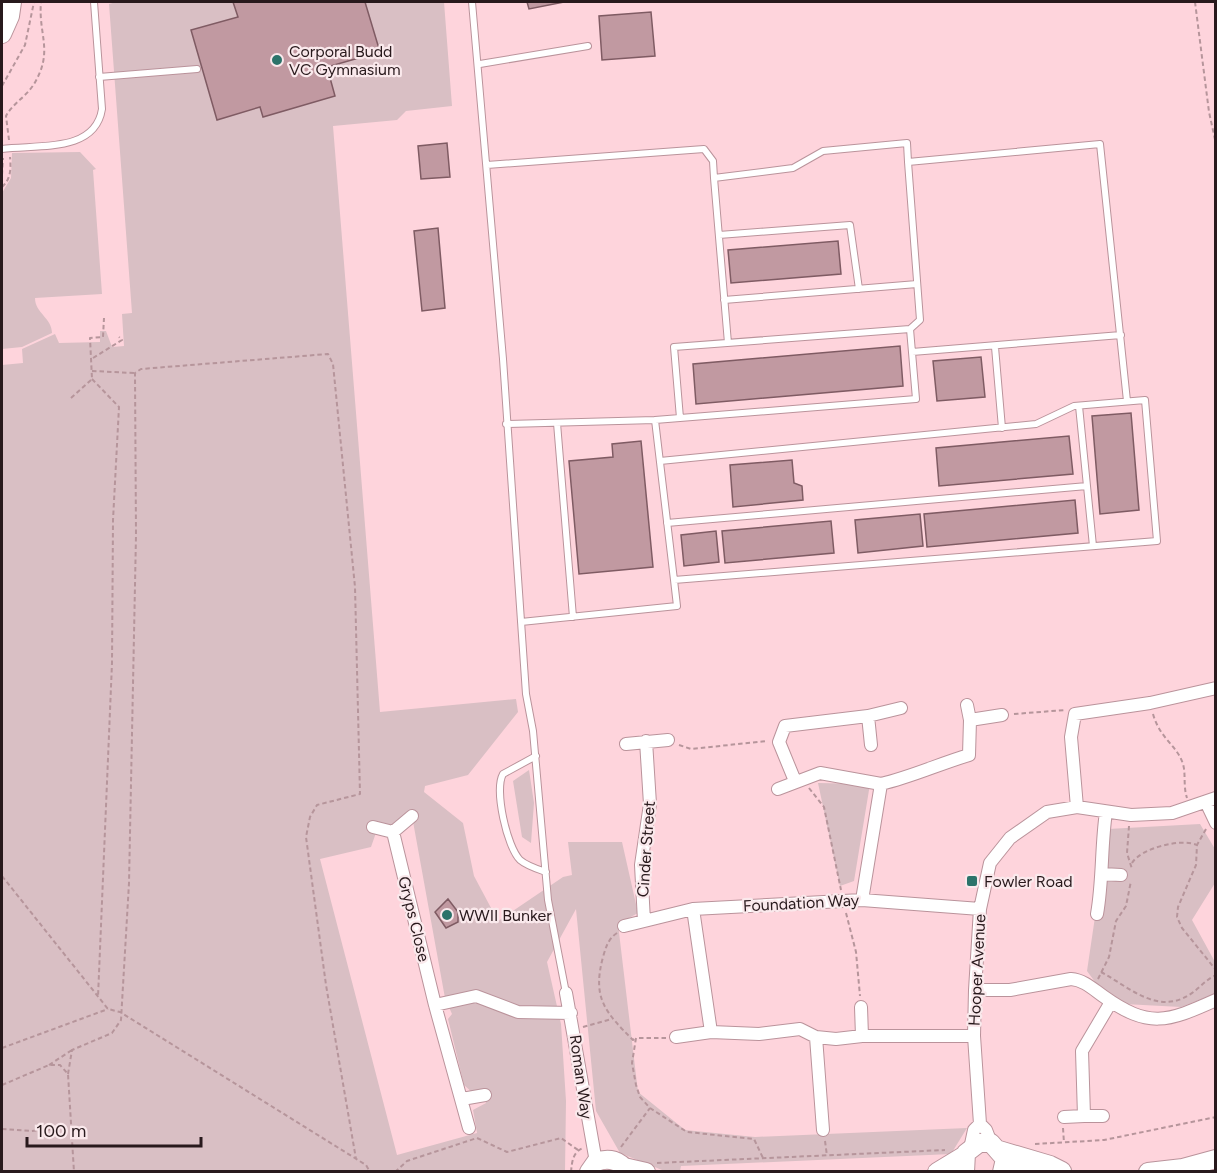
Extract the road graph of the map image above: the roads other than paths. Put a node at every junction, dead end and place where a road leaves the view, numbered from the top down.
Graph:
1 (12, 2) edge
2 (94, 2) edge
3 (472, 2) edge
4 (2, 34) edge
5 (588, 46) dead end
6 (480, 64) junction
7 (197, 69) dead end
8 (99, 77) junction
9 (5, 148) edge
10 (908, 162) junction
11 (487, 165) junction
12 (714, 178) junction
13 (719, 235) junction
14 (917, 284) junction
15 (859, 289) junction
16 (724, 300) junction
17 (910, 329) junction
18 (1120, 335) junction
19 (728, 343) junction
20 (995, 347) junction
21 (912, 352) junction
22 (1127, 401) junction
23 (1079, 406) junction
24 (680, 418) junction
25 (655, 420) junction
26 (557, 423) junction
27 (506, 424) junction
28 (1002, 428) junction
29 (660, 461) junction
30 (1087, 486) junction
31 (667, 523) junction
32 (1093, 546) junction
33 (674, 580) junction
34 (573, 617) junction
35 (521, 622) junction
36 (1215, 688) edge
37 (967, 705) dead end
38 (901, 708) dead end
39 (1002, 715) road end
40 (868, 716) junction
41 (970, 720) junction
42 (668, 740) road end
43 (646, 741) junction
44 (626, 744) dead end
45 (871, 746) dead end
46 (536, 756) junction
47 (795, 781) junction
48 (881, 784) junction
49 (778, 789) dead end
50 (1211, 800) edge
51 (1077, 807) junction
52 (1106, 812) junction
53 (412, 816) dead end
54 (1212, 823) edge
55 (373, 827) dead end
56 (393, 832) junction
57 (546, 872) junction
58 (1102, 874) junction
59 (1121, 875) dead end
60 (862, 900) junction
61 (693, 909) junction
62 (980, 909) junction
63 (1097, 914) dead end
64 (644, 921) junction
65 (624, 926) road end
66 (975, 990) junction
67 (566, 993) joint
68 (1215, 1000) edge
69 (1111, 1002) junction
70 (435, 1005) junction
71 (861, 1007) dead end
72 (571, 1013) junction
73 (711, 1032) junction
74 (862, 1036) junction
75 (974, 1036) junction
76 (676, 1037) road end
77 (816, 1037) junction
78 (485, 1095) dead end
79 (462, 1099) junction
80 (1084, 1116) junction
81 (1103, 1116) dead end
82 (1064, 1117) dead end
83 (980, 1124) junction
84 (469, 1128) dead end
85 (823, 1130) dead end
86 (995, 1146) junction
87 (963, 1156) edge
88 (592, 1159) edge
89 (1215, 1159) edge
90 (648, 1167) edge
91 (626, 1169) edge
92 (1002, 1171) edge
93 (1064, 1171) edge
94 (937, 1172) edge
95 (1148, 1172) edge

1 - 4 street
2 - 8 lane
3 - 6 lane
5 - 6 lane
6 - 11 lane
7 - 8 lane
8 - 9 lane
10 - 12 lane
10 - 14 lane
10 - 18 lane
11 - 12 lane
11 - 27 lane
12 - 13 lane
13 - 15 lane
13 - 16 lane
14 - 15 lane
14 - 17 lane
15 - 16 lane
16 - 19 lane
17 - 19 lane
17 - 21 lane
18 - 20 lane
18 - 22 lane
19 - 24 lane
20 - 21 lane
20 - 28 lane
21 - 24 lane
22 - 23 lane
22 - 32 lane
23 - 28 lane
23 - 30 lane
24 - 25 lane
25 - 26 lane
25 - 29 lane
26 - 27 lane
26 - 34 lane
27 - 35 lane
28 - 29 lane
29 - 31 lane
30 - 31 lane
30 - 32 lane
31 - 33 lane
32 - 33 lane
33 - 34 lane
34 - 35 lane
35 - 46 lane
36 - 51 street
37 - 41 street
38 - 40 street
39 - 41 street
40 - 45 street
40 - 47 street
41 - 48 street
42 - 43 street
43 - 44 street
43 - 64 street, Cinder Street
46 - 57 lane
46 - 57 lane
47 - 48 street
47 - 49 street
48 - 60 street
50 - 52 street, Hooper Avenue
50 - 54 street
51 - 52 street, Hooper Avenue
51 - 62 street, Hooper Avenue
52 - 58 street
53 - 56 street
55 - 56 street
56 - 70 street, Gryps Close
57 - 67 lane
58 - 59 street
58 - 63 street
60 - 61 street, Foundation Way
60 - 62 street, Foundation Way
61 - 64 street, Foundation Way
61 - 73 street
62 - 66 street, Hooper Avenue
64 - 65 street, Foundation Way
66 - 69 street
66 - 75 street, Hooper Avenue
67 - 72 street, Roman Way
68 - 69 street
69 - 80 street
70 - 72 street
70 - 79 street, Gryps Close
71 - 74 street
72 - 88 street, Roman Way
73 - 76 street
73 - 77 street
74 - 75 street
74 - 77 street
75 - 83 street, Hooper Avenue
77 - 85 street
78 - 79 street
79 - 84 street, Gryps Close
80 - 81 street
80 - 82 street
83 - 86 street, Hooper Avenue
83 - 87 street
86 - 87 street
86 - 92 street
86 - 93 street
87 - 94 street
88 - 91 street
89 - 95 street
90 - 91 street
92 - 93 street

